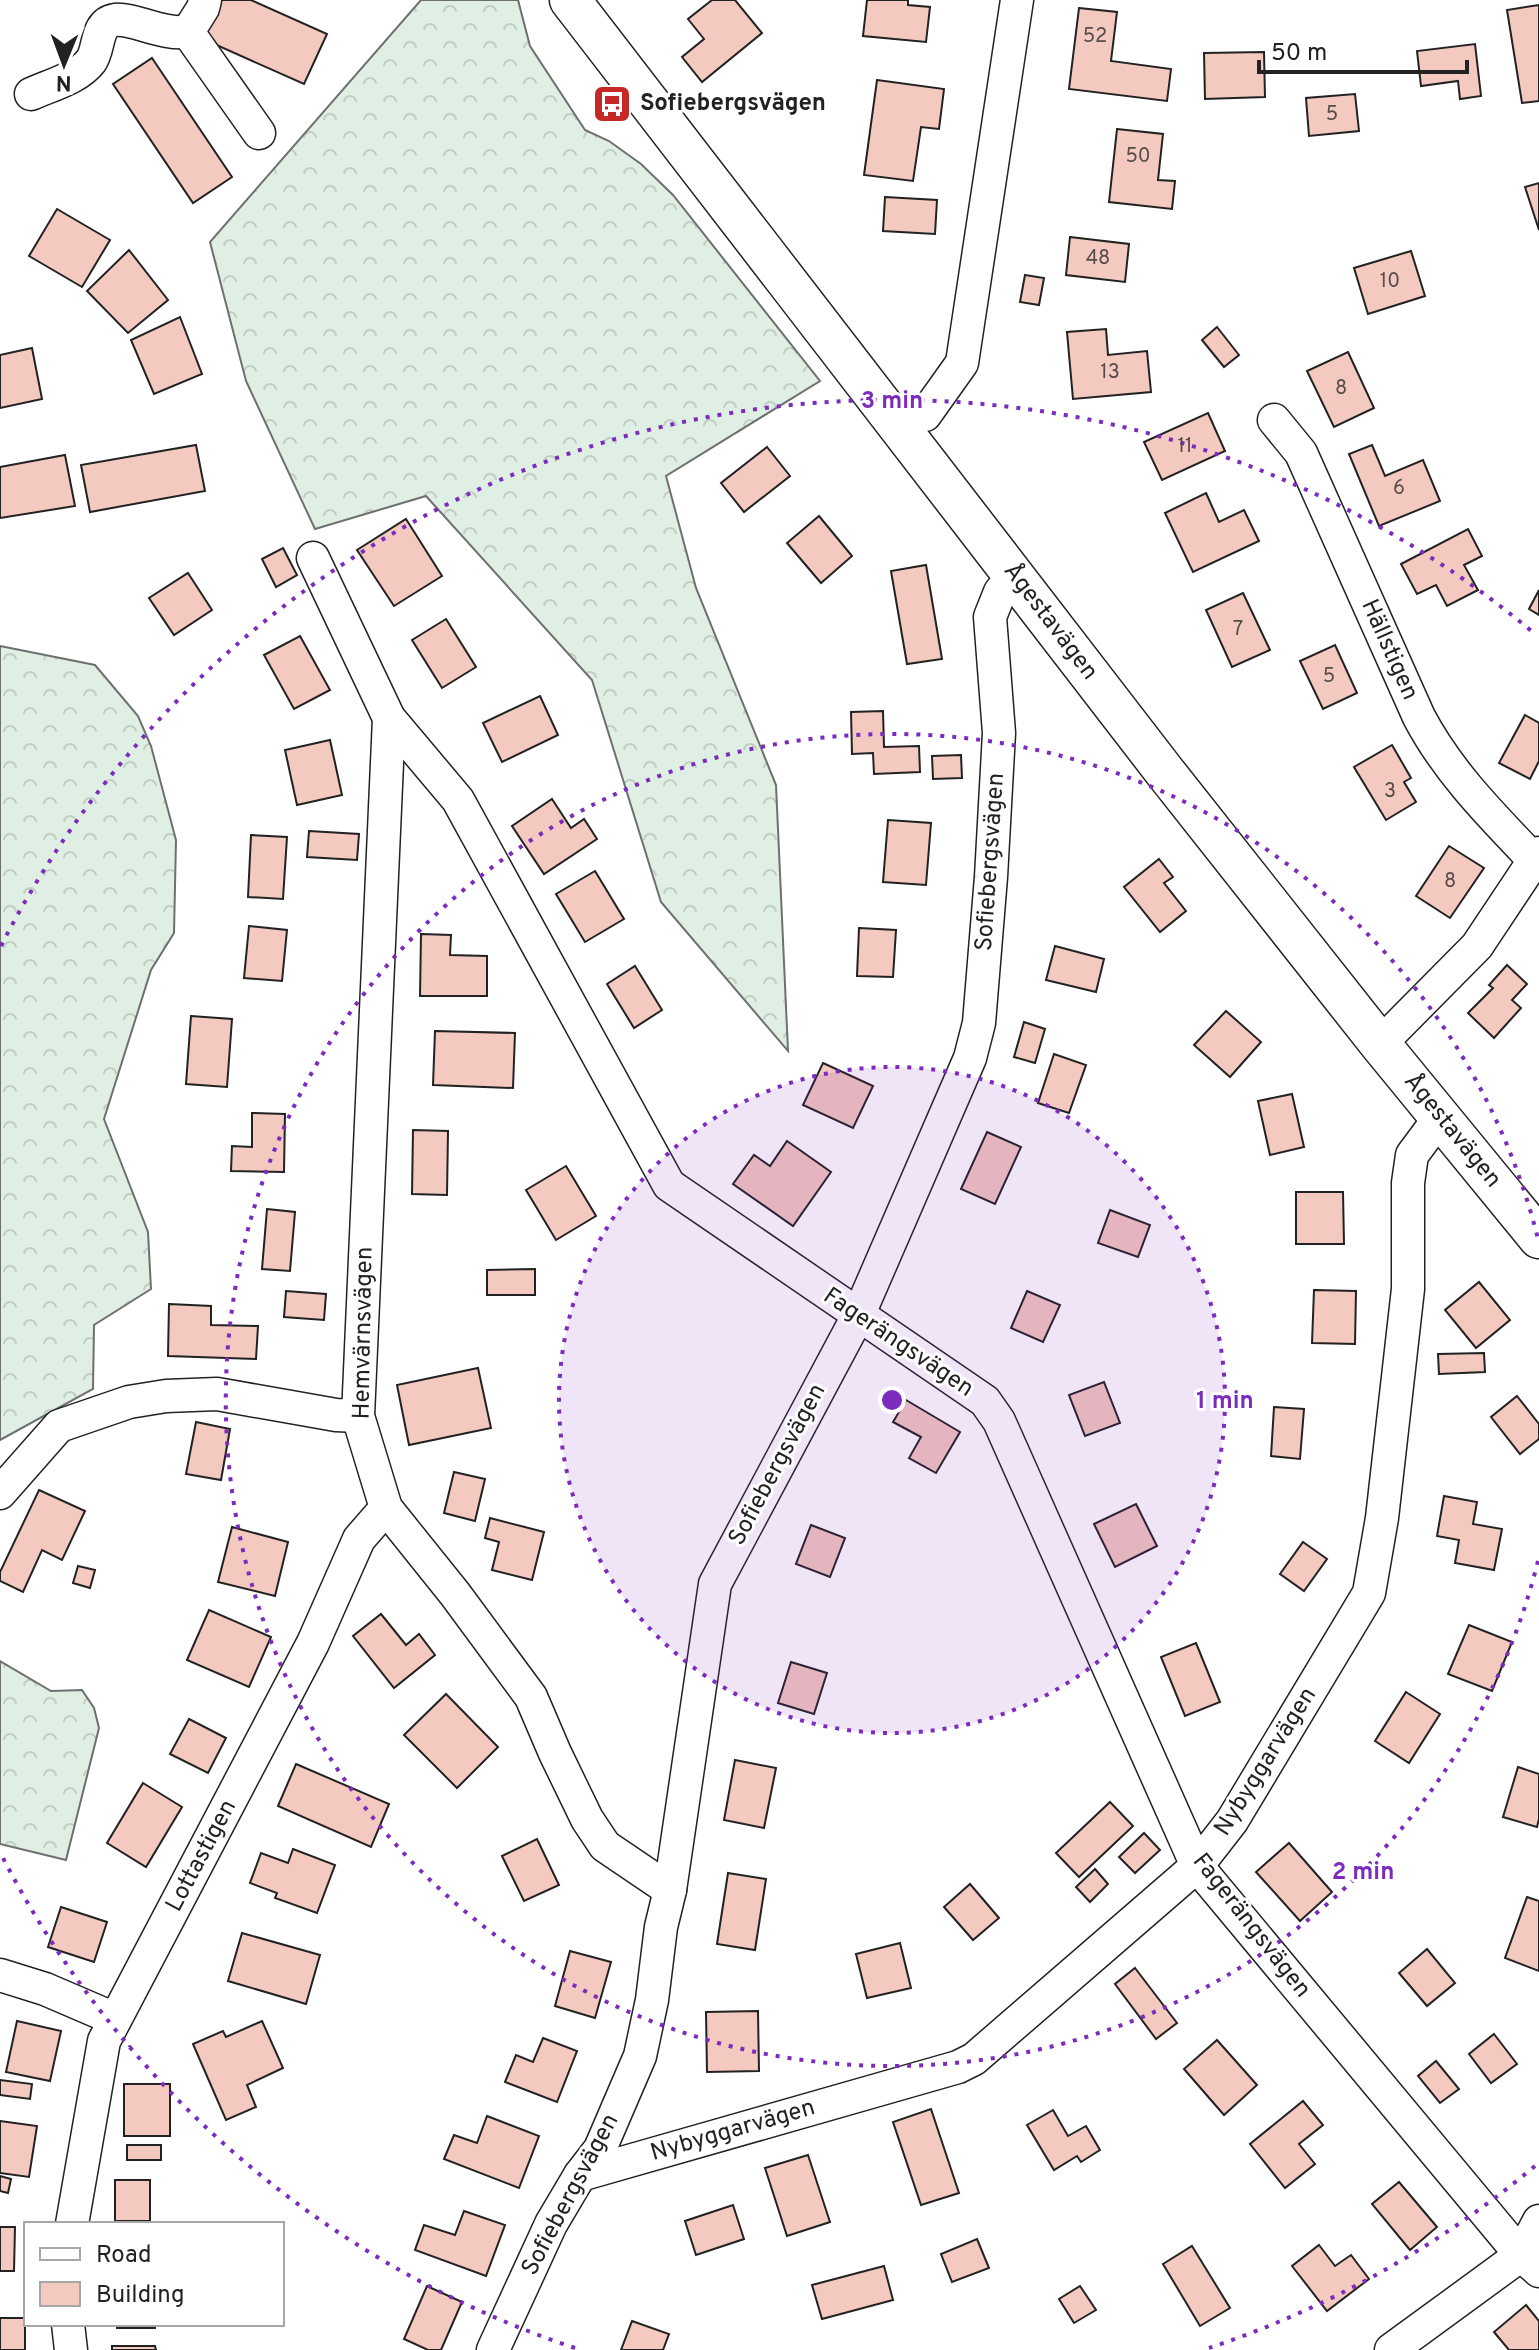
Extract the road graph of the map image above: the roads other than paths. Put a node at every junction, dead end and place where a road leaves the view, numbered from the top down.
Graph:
1 (205, 0) edge
2 (570, 0) edge
3 (1017, 0) edge
4 (188, 32) junction
5 (31, 94) dead end
6 (259, 133) dead end
7 (925, 415) dead end
8 (1274, 420) dead end
9 (313, 558) dead end
10 (1014, 575) junction
11 (389, 718) junction
12 (1537, 856) edge
13 (1380, 1044) junction
14 (1441, 1116) junction
15 (1539, 1238) edge
16 (859, 1314) junction
17 (358, 1416) junction
18 (0, 1493) edge
19 (386, 1508) junction
20 (1197, 1866) junction
21 (670, 1890) junction
22 (0, 1975) edge
23 (115, 2019) junction
24 (580, 2175) junction
25 (1539, 2221) edge
26 (72, 2222) edge
27 (1530, 2263) edge
28 (68, 2326) edge
29 (71, 2350) edge
30 (493, 2350) edge
31 (1391, 2350) edge

1 - 4 street
2 - 10 main road, Ågestavägen
3 - 7 street
4 - 5 street
4 - 6 street
8 - 12 street, Hällstigen
9 - 11 street, Fagerängsvägen
10 - 13 main road, Ågestavägen
10 - 16 street, Sofiebergsvägen
11 - 16 street, Fagerängsvägen
11 - 17 street, Hemvärnsvägen
12 - 13 street
13 - 14 main road, Ågestavägen
14 - 15 main road, Ågestavägen
14 - 20 street, Nybyggarvägen
16 - 20 street, Fagerängsvägen
16 - 21 street, Sofiebergsvägen
17 - 18 street
17 - 19 street, Hemvärnsvägen
19 - 21 street, Hemvärnsvägen
19 - 23 street, Lottastigen
20 - 24 street, Nybyggarvägen
20 - 27 street, Fagerängsvägen
21 - 24 street, Sofiebergsvägen
22 - 23 street
23 - 26 street, Lottastigen
24 - 30 street, Sofiebergsvägen
25 - 27 street
27 - 31 street
28 - 29 street

